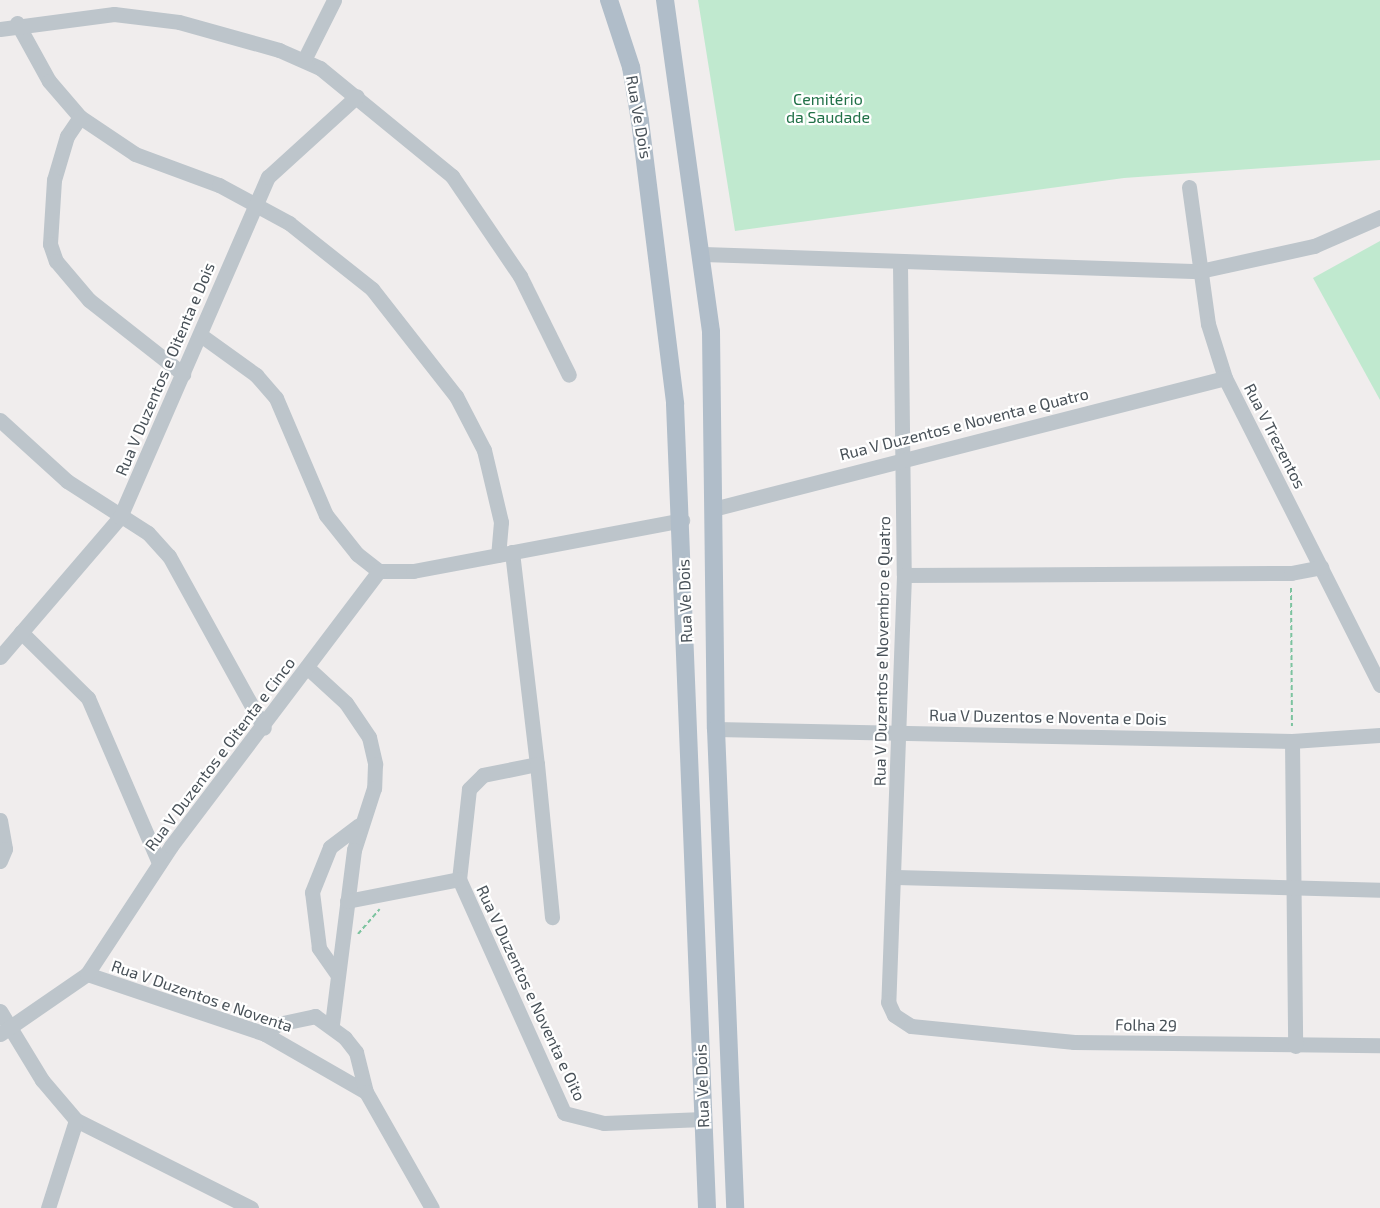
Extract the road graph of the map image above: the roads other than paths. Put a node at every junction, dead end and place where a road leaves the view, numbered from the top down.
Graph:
1 (334, 0) edge
2 (609, 0) edge
3 (665, 0) edge
4 (17, 23) junction
5 (0, 28) edge
6 (304, 60) junction
7 (357, 96) junction
8 (80, 117) junction
9 (1189, 187) dead end
10 (255, 204) junction
11 (1380, 217) edge
12 (703, 254) junction
13 (900, 265) junction
14 (1200, 271) junction
15 (202, 336) junction
16 (183, 374) junction
17 (569, 375) dead end
18 (1225, 378) junction
19 (0, 420) edge
20 (903, 456) junction
21 (713, 509) junction
22 (120, 517) junction
23 (682, 520) junction
24 (505, 553) junction
25 (1321, 567) junction
26 (379, 571) junction
27 (904, 575) junction
28 (21, 632) junction
29 (0, 657) edge
30 (309, 669) junction
31 (1378, 675) edge
32 (264, 728) junction
33 (716, 729) junction
34 (897, 731) junction
35 (1380, 735) edge
36 (1292, 741) junction
37 (537, 764) junction
38 (0, 820) edge
39 (358, 825) junction
40 (0, 861) edge
41 (159, 863) junction
42 (896, 877) junction
43 (459, 879) junction
44 (1380, 890) edge
45 (1290, 892) junction
46 (347, 901) junction
47 (552, 917) dead end
48 (87, 974) junction
49 (337, 974) junction
50 (0, 1011) edge
51 (332, 1024) junction
52 (911, 1026) joint
53 (5, 1031) edge
54 (265, 1034) junction
55 (1380, 1045) edge
56 (1295, 1046) junction
57 (366, 1092) junction
58 (703, 1119) junction
59 (76, 1120) junction
60 (48, 1208) edge
61 (251, 1208) edge
62 (432, 1208) edge
63 (707, 1208) edge
64 (735, 1208) edge

1 - 6 street
2 - 23 main road, Rua Ve Dois
3 - 12 main road, Rua Ve Dois
4 - 5 street
4 - 6 street
4 - 8 street
6 - 7 street
7 - 10 street, Rua V Duzentos e Oitenta e Dois
7 - 17 street
8 - 10 street
8 - 16 street
9 - 14 street, Rua V Trezentos
10 - 15 street, Rua V Duzentos e Oitenta e Dois
10 - 24 street
11 - 14 street
12 - 13 street
12 - 21 main road, Rua Ve Dois
13 - 14 street
13 - 20 street, Rua V Duzentos e Novembro e Quatro
14 - 18 street, Rua V Trezentos
15 - 16 street, Rua V Duzentos e Oitenta e Dois
15 - 26 street
16 - 22 street, Rua V Duzentos e Oitenta e Dois
18 - 20 street, Rua V Duzentos e Noventa e Quatro
18 - 25 street, Rua V Trezentos
19 - 22 street
20 - 21 street, Rua V Duzentos e Noventa e Quatro
20 - 27 street, Rua V Duzentos e Novembro e Quatro
21 - 33 main road, Rua Ve Dois
22 - 28 street, Rua V Duzentos e Oitenta e Dois
22 - 32 street
23 - 24 street
23 - 58 main road, Rua Ve Dois
24 - 26 street
24 - 37 street
25 - 27 street
25 - 31 street, Rua V Trezentos
26 - 30 street, Rua V Duzentos e Oitenta e Cinco
27 - 34 street, Rua V Duzentos e Novembro e Quatro
28 - 29 street, Rua V Duzentos e Oitenta e Dois
28 - 41 street
30 - 32 street, Rua V Duzentos e Oitenta e Cinco
30 - 39 street
32 - 41 street, Rua V Duzentos e Oitenta e Cinco
33 - 34 street, Rua V Duzentos e Noventa e Dois
33 - 64 main road, Rua Ve Dois
34 - 36 street, Rua V Duzentos e Noventa e Dois
34 - 42 street, Rua V Duzentos e Novembro e Quatro
35 - 36 street, Rua V Duzentos e Noventa e Dois
36 - 45 street
37 - 43 street, Rua V Duzentos e Noventa e Oito
37 - 47 street
38 - 40 street
39 - 46 street
39 - 49 street
41 - 48 street, Rua V Duzentos e Oitenta e Cinco
42 - 45 street
42 - 52 street, Rua V Duzentos e Novembro e Quatro
43 - 46 street
43 - 58 street, Rua V Duzentos e Noventa e Oito
44 - 45 street
45 - 56 street
46 - 49 street
48 - 53 street, Rua V Duzentos e Oitenta e Cinco
48 - 54 street, Rua V Duzentos e Noventa
49 - 51 street
50 - 53 street
51 - 54 street
51 - 57 street
52 - 56 street, Folha 29
53 - 59 street
54 - 57 street, Rua V Duzentos e Noventa
55 - 56 street, Folha 29
57 - 62 street
58 - 63 main road, Rua Ve Dois
59 - 60 street
59 - 61 street

